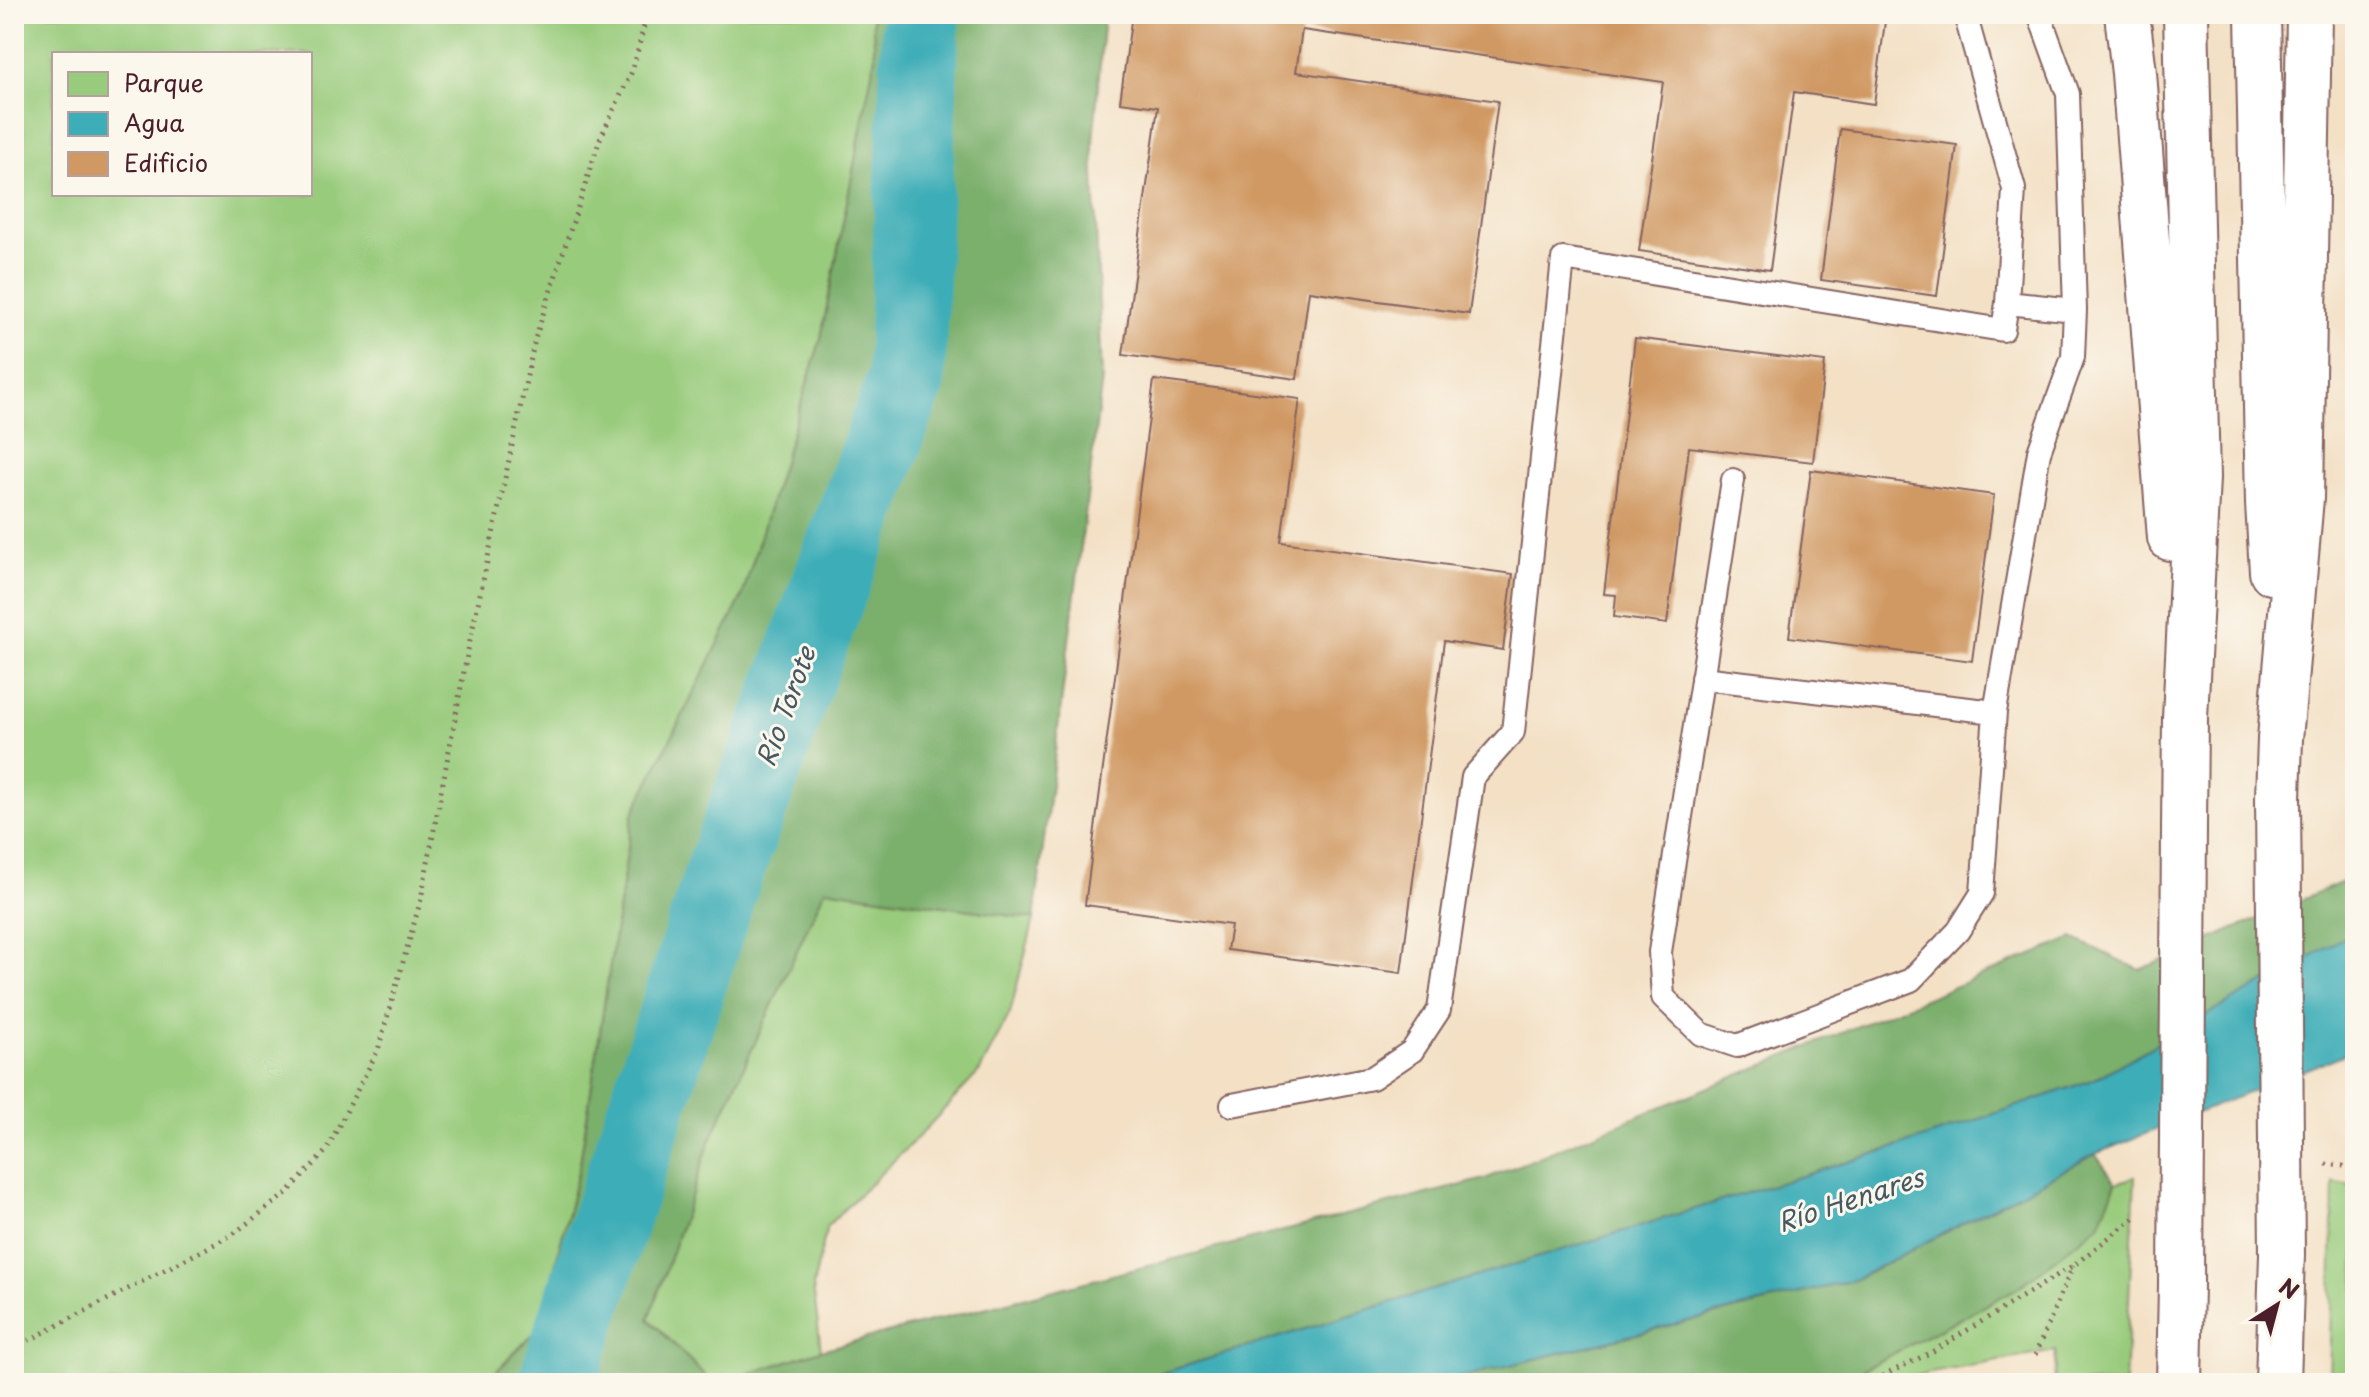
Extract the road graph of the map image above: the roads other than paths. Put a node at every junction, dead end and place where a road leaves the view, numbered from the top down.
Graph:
1 (1965, 14) edge
2 (2039, 14) edge
3 (2127, 14) edge
4 (2186, 14) edge
5 (2258, 14) edge
6 (2309, 14) edge
7 (2007, 303) junction
8 (2075, 310) junction
9 (1733, 480) dead end
10 (1702, 678) junction
11 (1995, 712) junction
12 (2185, 718) junction
13 (2280, 739) junction
14 (1232, 1105) dead end
15 (2179, 1383) edge
16 (2278, 1383) edge

1 - 7 lane
2 - 8 lane
3 - 12 highway
4 - 12 highway
5 - 13 highway
6 - 13 highway
7 - 8 lane
7 - 14 lane
8 - 11 lane
9 - 10 lane
10 - 11 lane
10 - 11 lane
12 - 15 highway, bridge
13 - 16 highway, bridge

